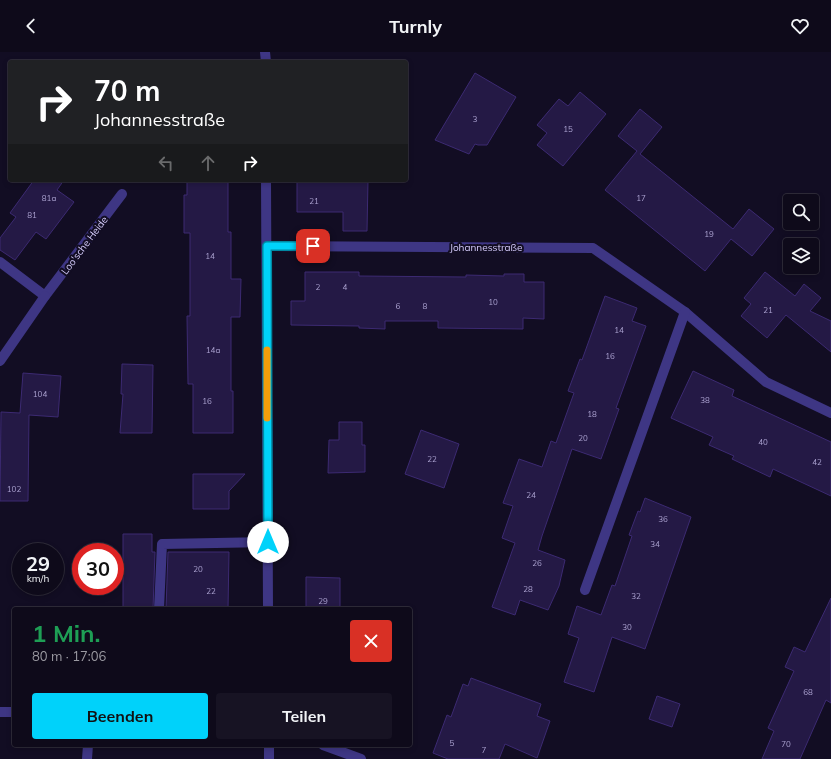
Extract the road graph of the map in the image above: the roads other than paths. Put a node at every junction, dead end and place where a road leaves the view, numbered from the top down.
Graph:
1 (266, 182) edge
2 (122, 194) dead end
3 (267, 246) junction
4 (0, 262) edge
5 (45, 296) junction
6 (685, 312) junction
7 (0, 361) edge
8 (831, 413) edge
9 (268, 542) junction
10 (585, 590) dead end
11 (159, 607) edge
12 (268, 607) edge
13 (0, 712) edge
14 (12, 712) edge
15 (88, 747) edge
16 (269, 747) edge
17 (328, 747) edge
18 (87, 759) edge
19 (269, 759) edge
20 (361, 759) edge

1 - 3 street
2 - 5 street, Loo'sche Heide
3 - 6 street, Johannesstraße
3 - 9 street
4 - 5 street
5 - 7 street, Loo'sche Heide
6 - 8 street, Johannesstraße
6 - 10 street
9 - 11 street
9 - 12 street
13 - 14 street
15 - 18 street
16 - 19 street
17 - 20 street

